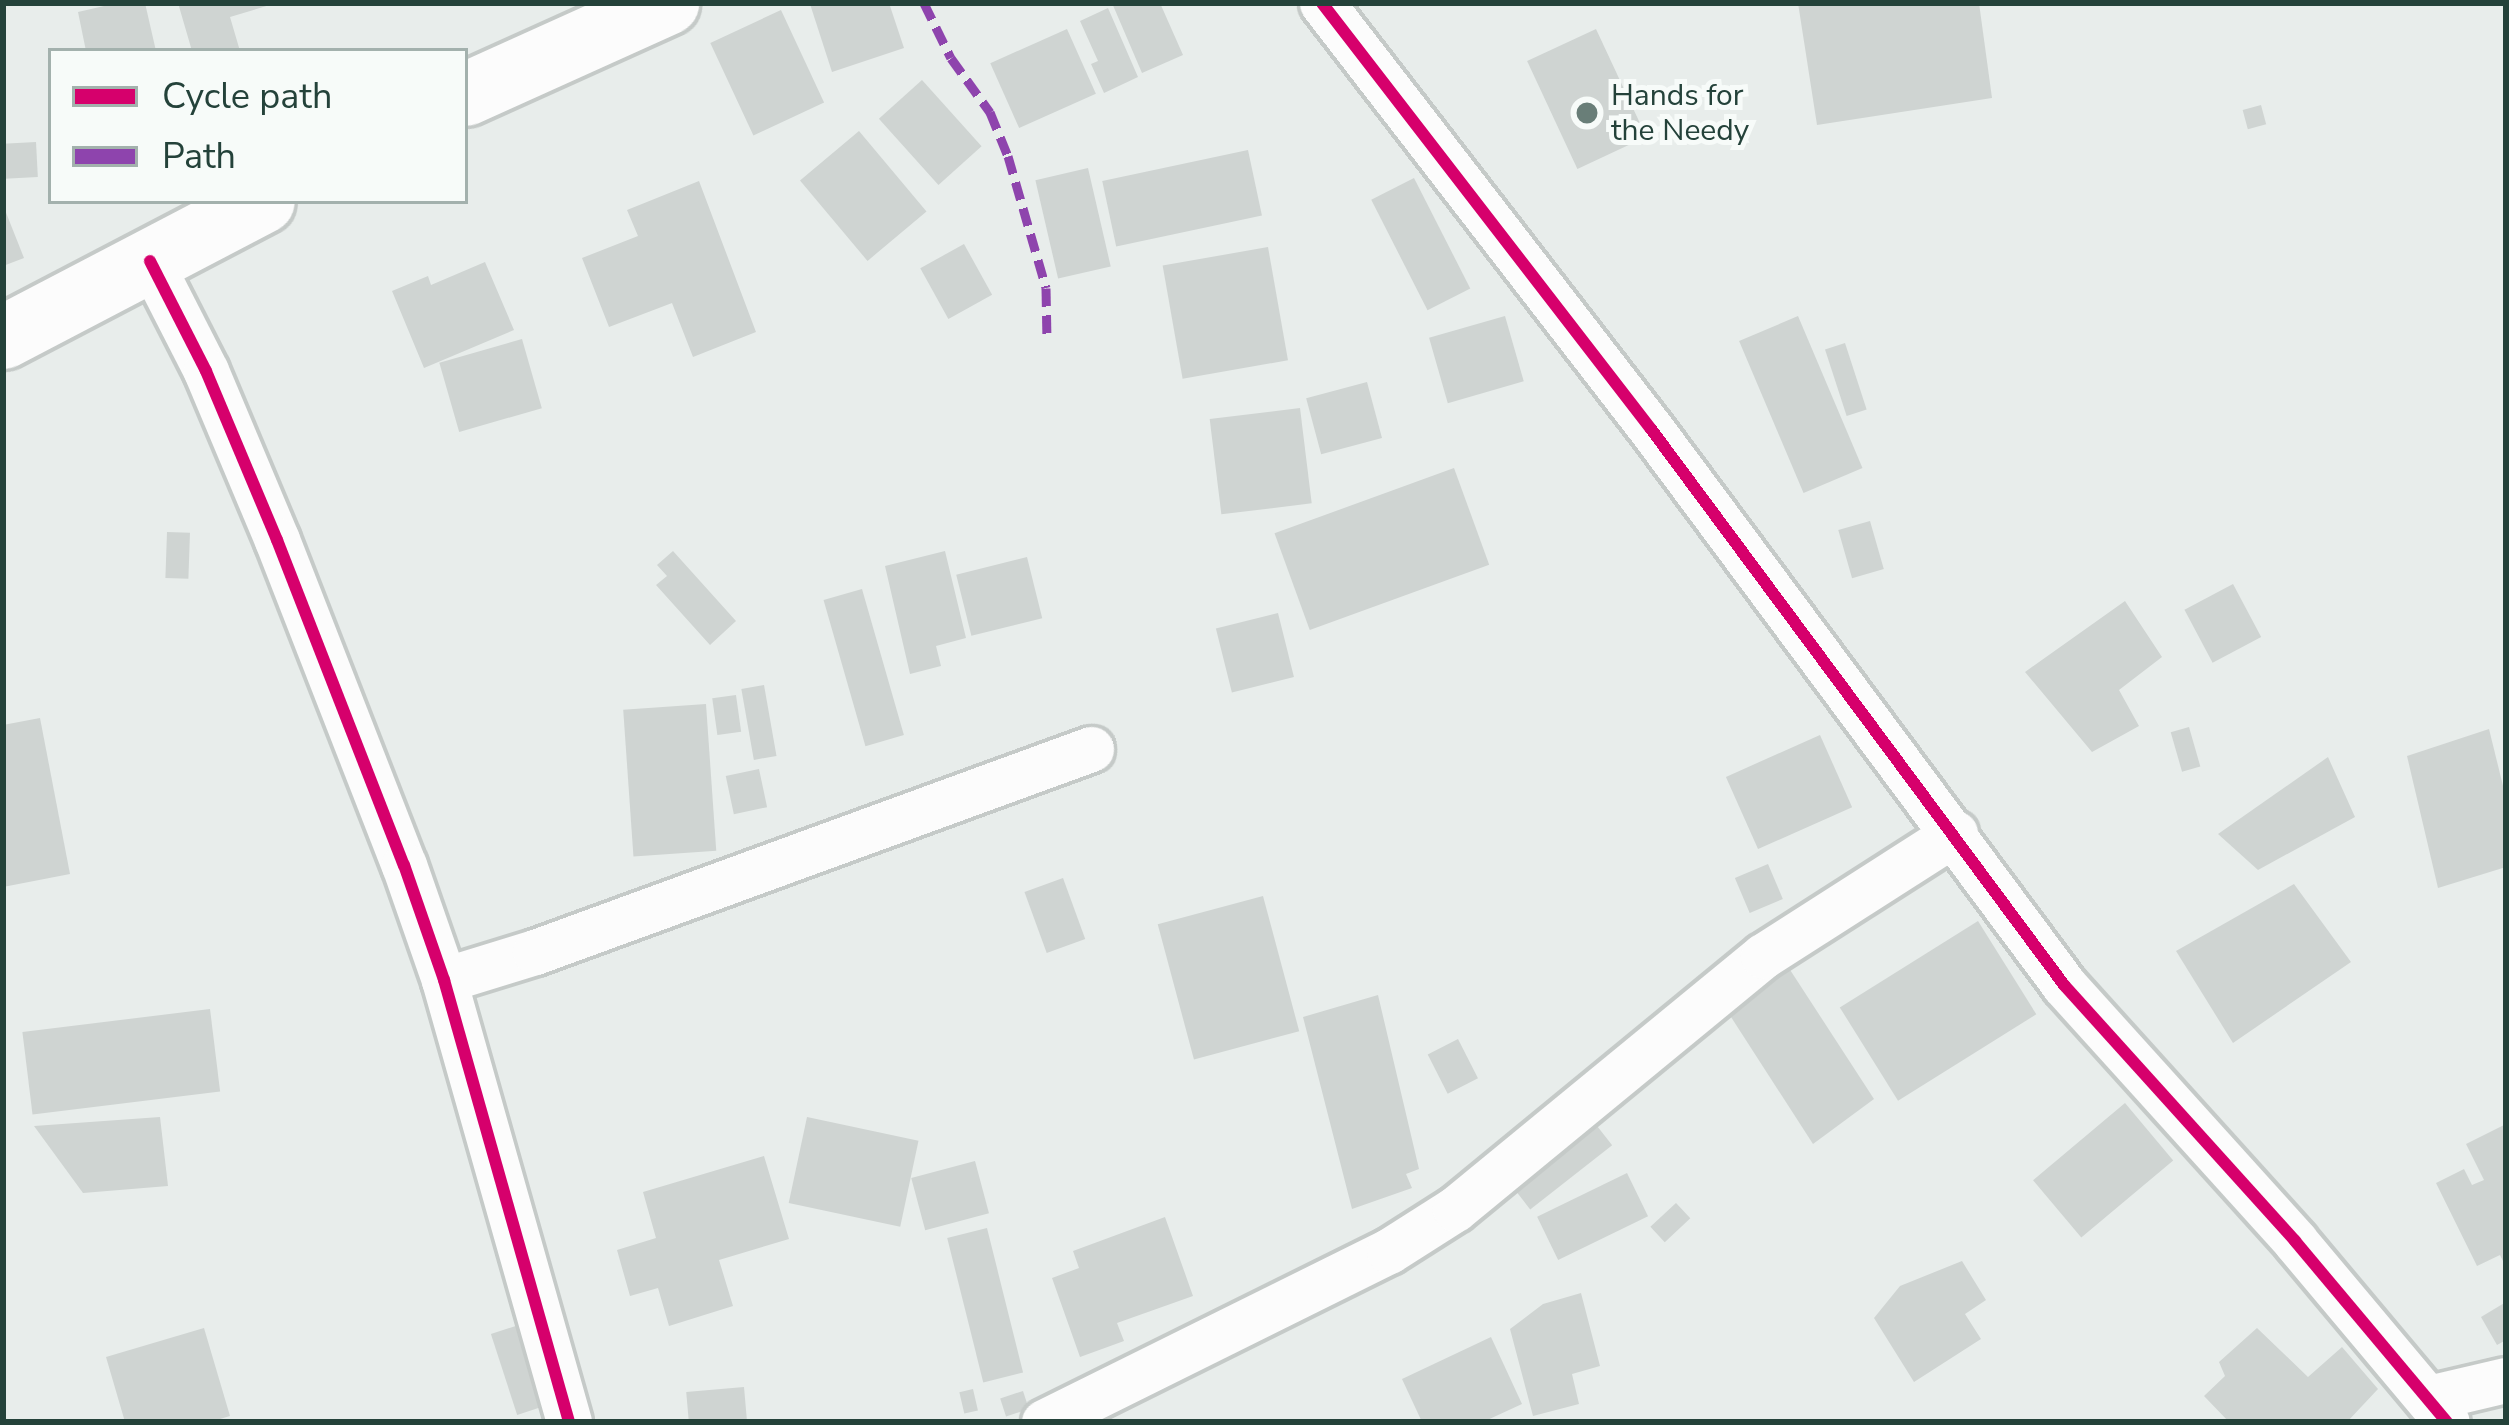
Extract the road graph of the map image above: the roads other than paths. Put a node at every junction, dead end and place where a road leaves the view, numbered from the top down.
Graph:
1 (667, 3) edge
2 (1322, 3) edge
3 (468, 93) edge
4 (257, 204) edge
5 (150, 261) junction
6 (3, 337) edge
7 (1090, 749) dead end
8 (1955, 832) junction
9 (444, 980) junction
10 (2506, 1380) edge
11 (2438, 1410) edge
12 (569, 1422) edge
13 (1044, 1422) edge

1 - 3 main road
2 - 8 street
4 - 5 main road
5 - 6 main road
5 - 9 street
7 - 9 street
8 - 11 street
8 - 13 street
9 - 12 street
10 - 11 street

